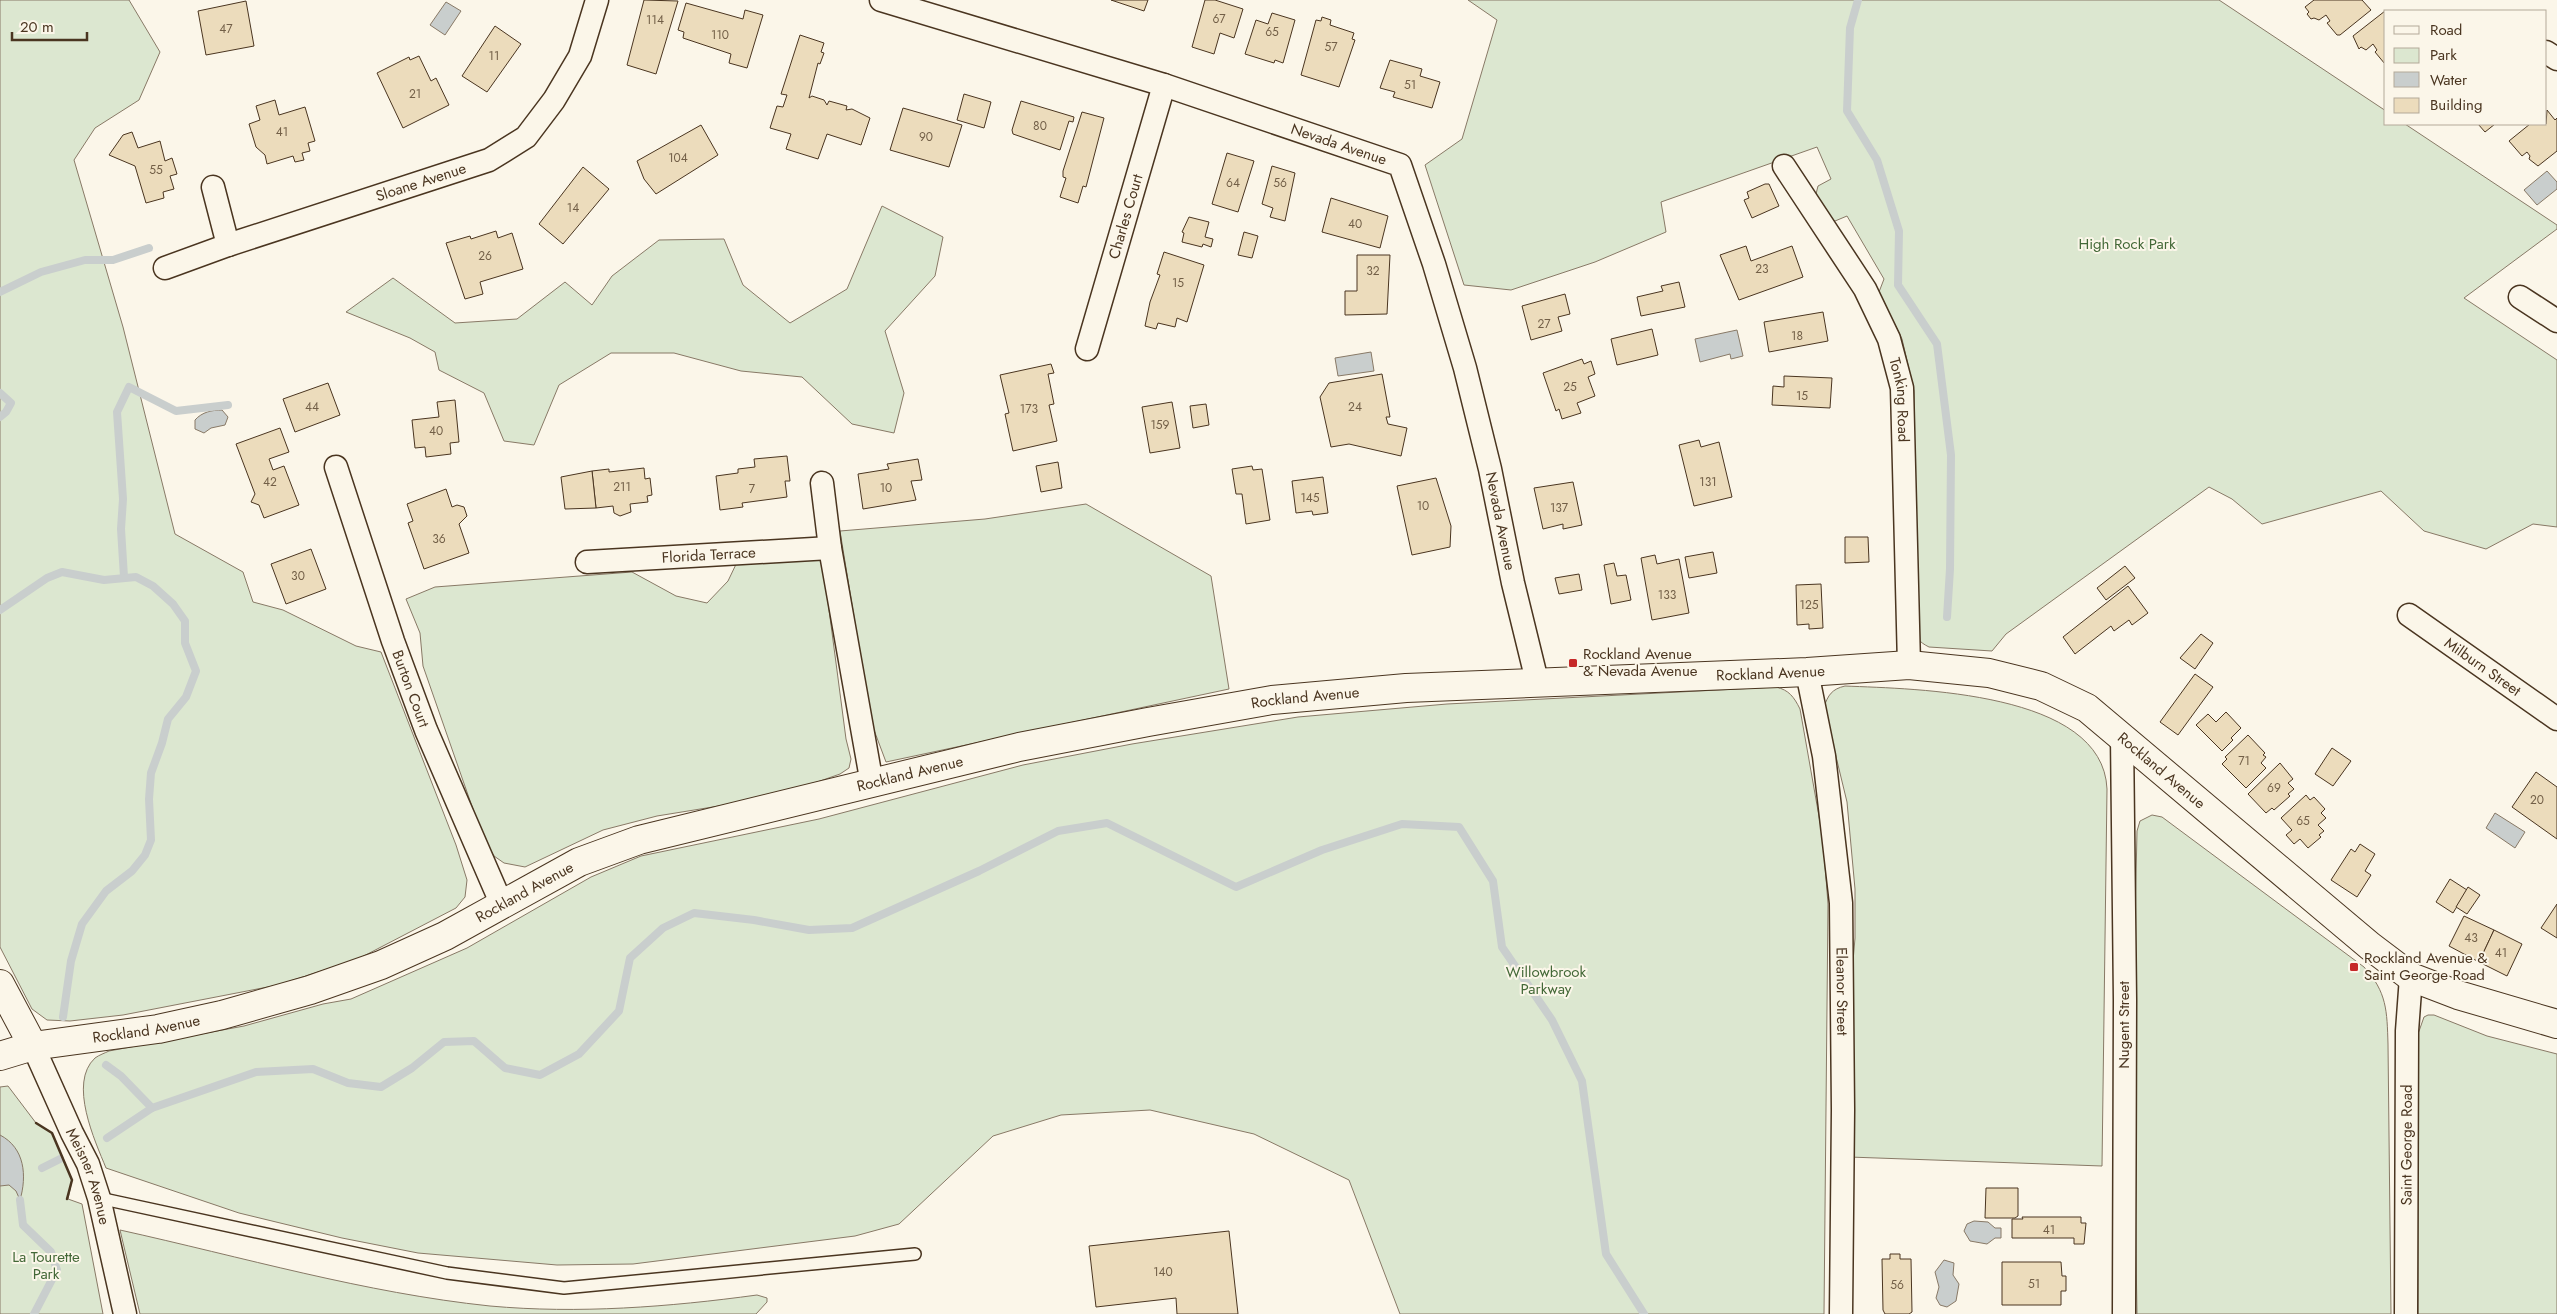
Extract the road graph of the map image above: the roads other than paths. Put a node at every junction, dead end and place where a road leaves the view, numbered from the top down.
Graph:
1 (597, 0) edge
2 (881, 0) edge
3 (1164, 85) junction
4 (1784, 166) dead end
5 (213, 187) dead end
6 (228, 245) junction
7 (165, 268) dead end
8 (2520, 297) dead end
9 (2557, 321) edge
10 (1087, 349) dead end
11 (336, 467) dead end
12 (822, 483) dead end
13 (830, 548) junction
14 (587, 562) dead end
15 (2409, 615) dead end
16 (1909, 665) junction
17 (1807, 672) junction
18 (1537, 681) junction
19 (2557, 718) edge
20 (2122, 736) junction
21 (872, 784) junction
22 (502, 905) junction
23 (2411, 977) junction
24 (0, 984) edge
25 (2557, 1024) edge
26 (33, 1046) junction
27 (0, 1056) edge
28 (99, 1198) junction
29 (915, 1254) dead end
30 (124, 1314) edge
31 (1841, 1314) edge
32 (2124, 1314) edge
33 (2406, 1314) edge

1 - 6 street, Sloane Avenue
2 - 3 street, Nevada Avenue
3 - 10 street, Charles Court
3 - 18 street, Nevada Avenue
4 - 16 street, Tonking Road
5 - 6 street
6 - 7 street, Sloane Avenue
8 - 9 street
11 - 22 street, Burton Court
12 - 13 street
13 - 14 street, Florida Terrace
13 - 21 street
15 - 19 street, Milburn Street
16 - 17 street, Rockland Avenue
16 - 20 street, Rockland Avenue
17 - 18 street, Rockland Avenue
17 - 31 street, Eleanor Street
18 - 21 street, Rockland Avenue
20 - 23 street, Rockland Avenue
20 - 32 street, Nugent Street
21 - 22 street, Rockland Avenue
22 - 26 street, Rockland Avenue
23 - 25 street, Rockland Avenue
23 - 33 street, Saint George Road
24 - 26 street
26 - 27 street, Rockland Avenue
26 - 28 street, Meisner Avenue
28 - 29 lane
28 - 30 street, Meisner Avenue

